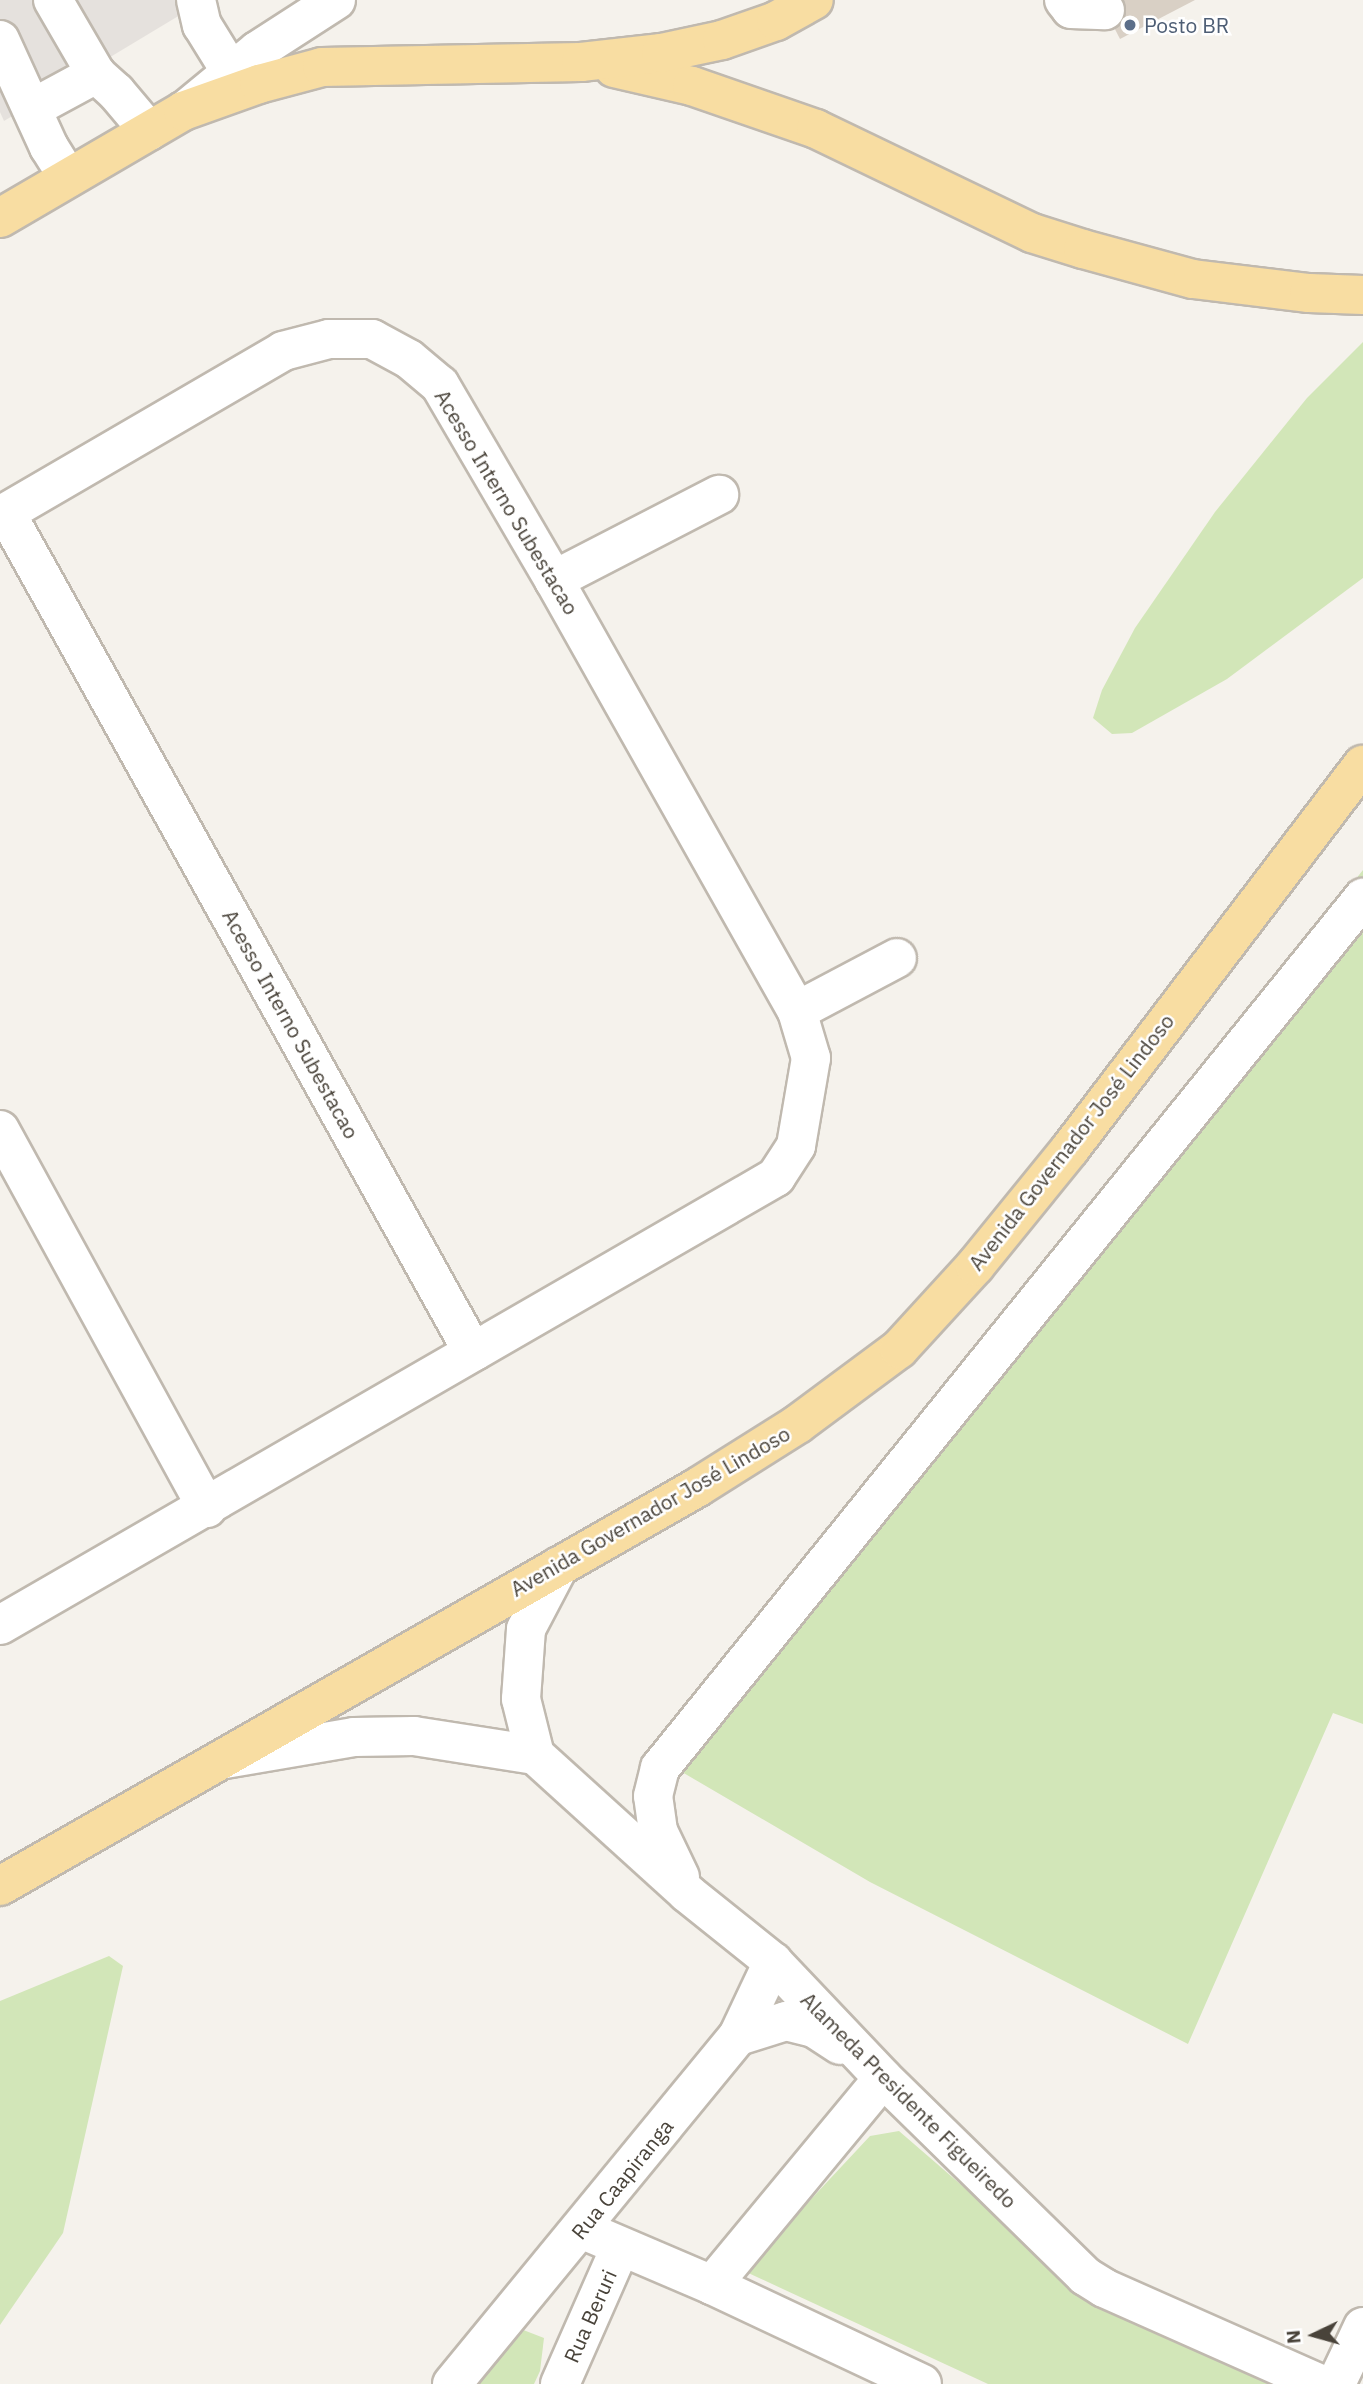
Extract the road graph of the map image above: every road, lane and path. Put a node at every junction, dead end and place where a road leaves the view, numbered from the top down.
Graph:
1 (54, 0) edge
2 (196, 0) edge
3 (336, 0) edge
4 (814, 0) edge
5 (1064, 0) edge
6 (1105, 9) dead end
7 (0, 40) edge
8 (581, 62) junction
9 (231, 72) junction
10 (96, 74) junction
11 (33, 108) junction
12 (183, 111) junction
13 (149, 131) junction
14 (68, 178) junction
15 (2, 211) edge
16 (1363, 295) edge
17 (719, 495) dead end
18 (3, 514) edge
19 (554, 580) junction
20 (1363, 765) edge
21 (1363, 898) edge
22 (897, 958) dead end
23 (797, 1011) junction
24 (0, 1130) edge
25 (473, 1352) junction
26 (207, 1508) junction
27 (559, 1566) junction
28 (0, 1625) edge
29 (535, 1755) junction
30 (219, 1760) junction
31 (0, 1886) edge
32 (687, 1893) junction
33 (773, 1962) junction
34 (738, 2036) junction
35 (876, 2071) junction
36 (581, 2229) junction
37 (620, 2248) junction
38 (712, 2285) junction
39 (1363, 2328) edge
40 (452, 2384) edge
41 (560, 2384) edge
42 (922, 2384) edge
43 (1321, 2384) edge
44 (1336, 2384) edge

1 - 10 street
2 - 9 street
3 - 9 street
4 - 8 main road
5 - 6 street
7 - 11 street
8 - 12 main road
8 - 16 main road
9 - 12 street
10 - 11 street
10 - 13 street
11 - 14 street
12 - 13 main road
13 - 14 main road
14 - 15 main road
17 - 19 street
18 - 19 street, Acesso Interno Subestacao
18 - 25 street, Acesso Interno Subestacao
19 - 23 street, Acesso Interno Subestacao
20 - 27 main road, Avenida Governador José Lindoso
21 - 32 street
22 - 23 street
23 - 25 street, Acesso Interno Subestacao
24 - 26 street
25 - 26 street, Acesso Interno Subestacao
26 - 28 street, Acesso Interno Subestacao
27 - 29 street
27 - 30 main road, Avenida Governador José Lindoso
29 - 30 street
29 - 32 street, Alameda Presidente Figueiredo
30 - 31 main road, Avenida Governador José Lindoso
32 - 33 street, Alameda Presidente Figueiredo
33 - 34 street, Rua Caapiranga
33 - 35 street, Alameda Presidente Figueiredo
34 - 35 street
34 - 36 street, Rua Caapiranga
35 - 38 street
35 - 43 street, Alameda Presidente Figueiredo
36 - 37 street
36 - 40 street, Rua Caapiranga
37 - 38 street
37 - 41 street, Rua Beruri
38 - 42 street
39 - 44 street

